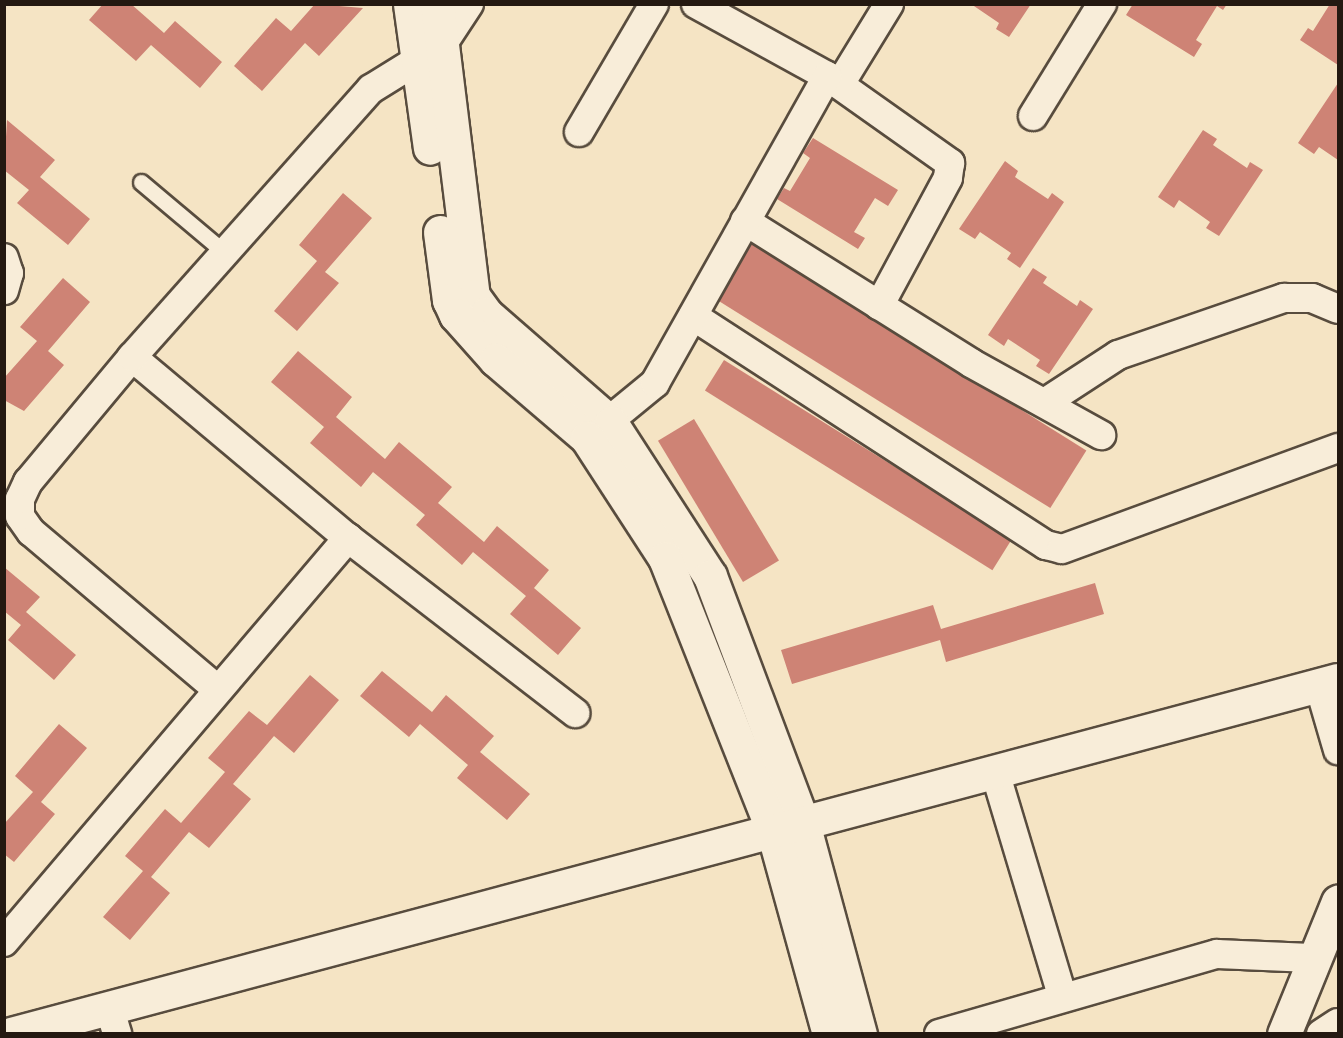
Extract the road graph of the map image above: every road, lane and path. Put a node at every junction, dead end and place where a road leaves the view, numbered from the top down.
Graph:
1 (410, 4) edge
2 (437, 4) edge
3 (469, 4) edge
4 (654, 4) edge
5 (889, 4) edge
6 (1102, 4) edge
7 (702, 6) edge
8 (430, 50) junction
9 (834, 80) junction
10 (1033, 116) dead end
11 (579, 132) dead end
12 (141, 182) dead end
13 (746, 221) junction
14 (224, 252) junction
15 (4, 258) edge
16 (4, 290) edge
17 (879, 306) junction
18 (1338, 309) edge
19 (693, 316) junction
20 (132, 357) junction
21 (1046, 402) junction
22 (599, 430) junction
23 (1101, 435) dead end
24 (1338, 448) edge
25 (348, 538) junction
26 (744, 654) junction
27 (706, 658) junction
28 (1329, 682) edge
29 (217, 689) junction
30 (574, 713) dead end
31 (1338, 750) edge
32 (995, 772) junction
33 (788, 827) junction
34 (1338, 902) edge
35 (4, 942) edge
36 (1311, 958) junction
37 (1062, 995) junction
38 (113, 1020) edge
39 (1338, 1023) edge
40 (11, 1034) edge
41 (829, 1034) edge
42 (860, 1034) edge
43 (939, 1034) edge
44 (1284, 1034) edge
45 (1321, 1034) edge

1 - 8 street
2 - 8 street
3 - 8 street
4 - 11 street
5 - 9 street
6 - 10 street
7 - 9 street
8 - 14 street
8 - 22 street
9 - 13 street
9 - 17 street
12 - 14 lane
13 - 17 street
13 - 19 street
14 - 20 street
15 - 16 street
17 - 21 street
18 - 21 street
19 - 22 street
19 - 24 street
20 - 25 street
20 - 29 street
21 - 23 street
22 - 26 street
22 - 27 street
25 - 29 street
25 - 30 street
26 - 27 street
26 - 33 street
27 - 33 street
28 - 31 street
28 - 32 street
29 - 35 street
32 - 33 street
32 - 37 street
33 - 38 street
33 - 41 street
33 - 42 street
34 - 36 street
36 - 37 street
36 - 44 street
37 - 43 street
38 - 40 street
39 - 45 street

